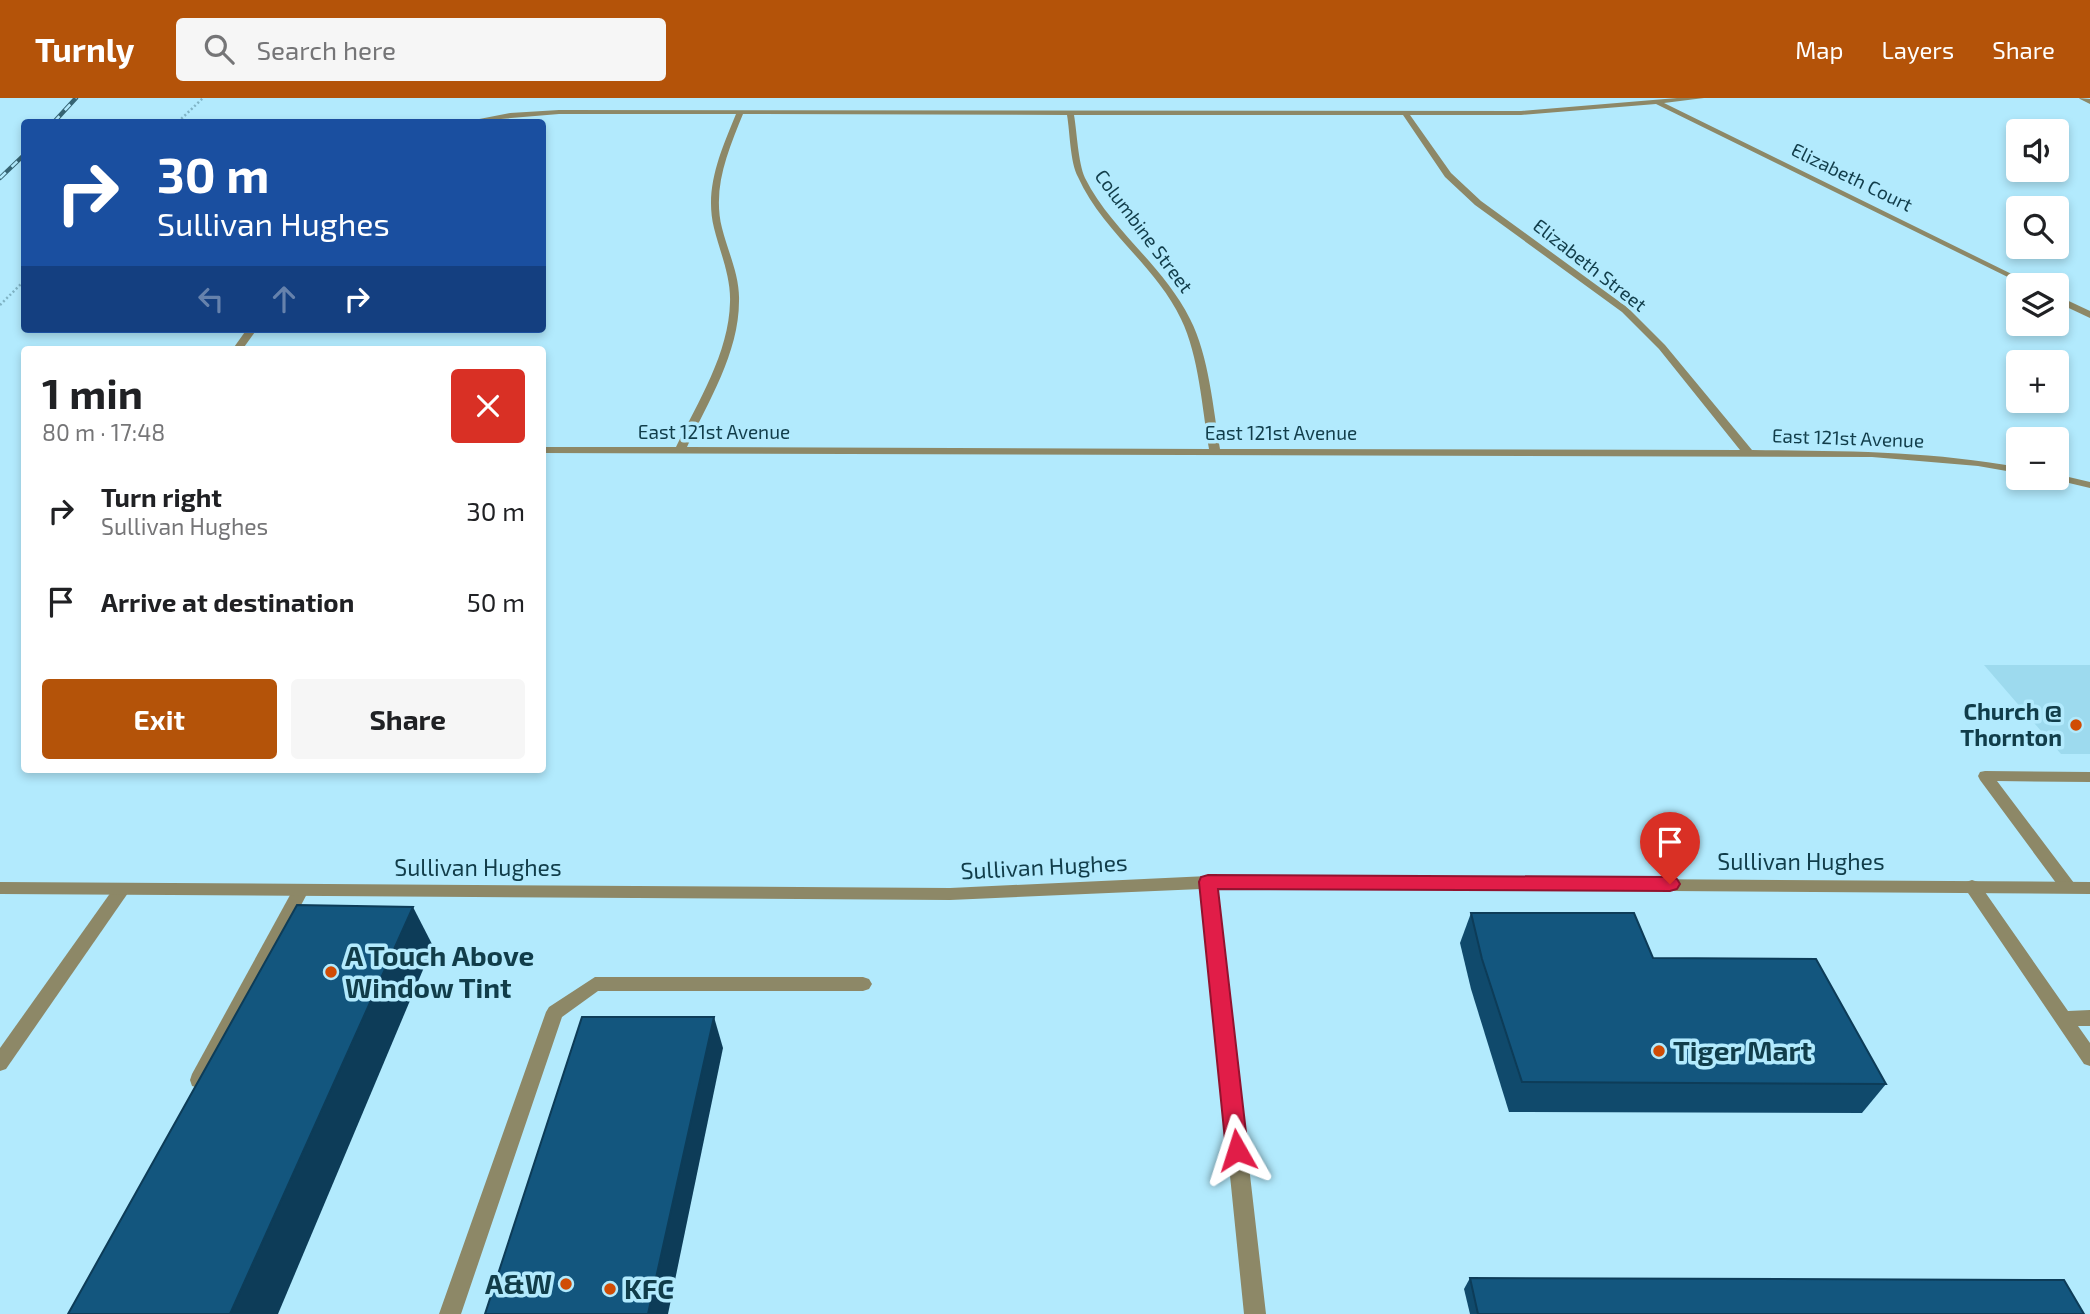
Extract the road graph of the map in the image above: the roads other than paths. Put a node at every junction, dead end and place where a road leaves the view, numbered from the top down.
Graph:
1 (1701, 98) edge
2 (2082, 98) edge
3 (1657, 102) junction
4 (2090, 102) edge
5 (741, 111) junction
6 (1070, 111) junction
7 (1405, 113) junction
8 (489, 119) edge
9 (2006, 273) edge
10 (2069, 304) edge
11 (2090, 315) edge
12 (681, 449) junction
13 (546, 450) edge
14 (1215, 450) junction
15 (1748, 453) junction
16 (2006, 468) edge
17 (2069, 480) edge
18 (2090, 485) edge
19 (2090, 777) edge
20 (1208, 882) junction
21 (1972, 886) junction
22 (2068, 887) junction
23 (0, 888) edge
24 (2090, 888) edge
25 (122, 889) junction
26 (301, 890) junction
27 (863, 984) dead end
28 (2062, 1018) junction
29 (2090, 1018) edge
30 (2090, 1058) edge
31 (0, 1063) edge
32 (191, 1096) edge
33 (450, 1314) edge
34 (1255, 1314) edge

1 - 3 street
2 - 4 street
3 - 7 street
3 - 9 street, Elizabeth Court
5 - 6 street
5 - 8 street
5 - 12 street
6 - 7 street
6 - 14 street, Columbine Street
7 - 15 street, Elizabeth Street
10 - 11 street
12 - 13 street, East 121st Avenue
12 - 14 street, East 121st Avenue
14 - 15 street, East 121st Avenue
15 - 16 street, East 121st Avenue
17 - 18 street
19 - 22 street
20 - 21 street, Sullivan Hughes
20 - 26 street, Sullivan Hughes
20 - 34 street
21 - 22 street, Sullivan Hughes
21 - 28 street
22 - 24 street, Sullivan Hughes
23 - 25 street, Sullivan Hughes
25 - 26 street, Sullivan Hughes
25 - 31 street
26 - 32 street
27 - 33 street
28 - 29 street
28 - 30 street

